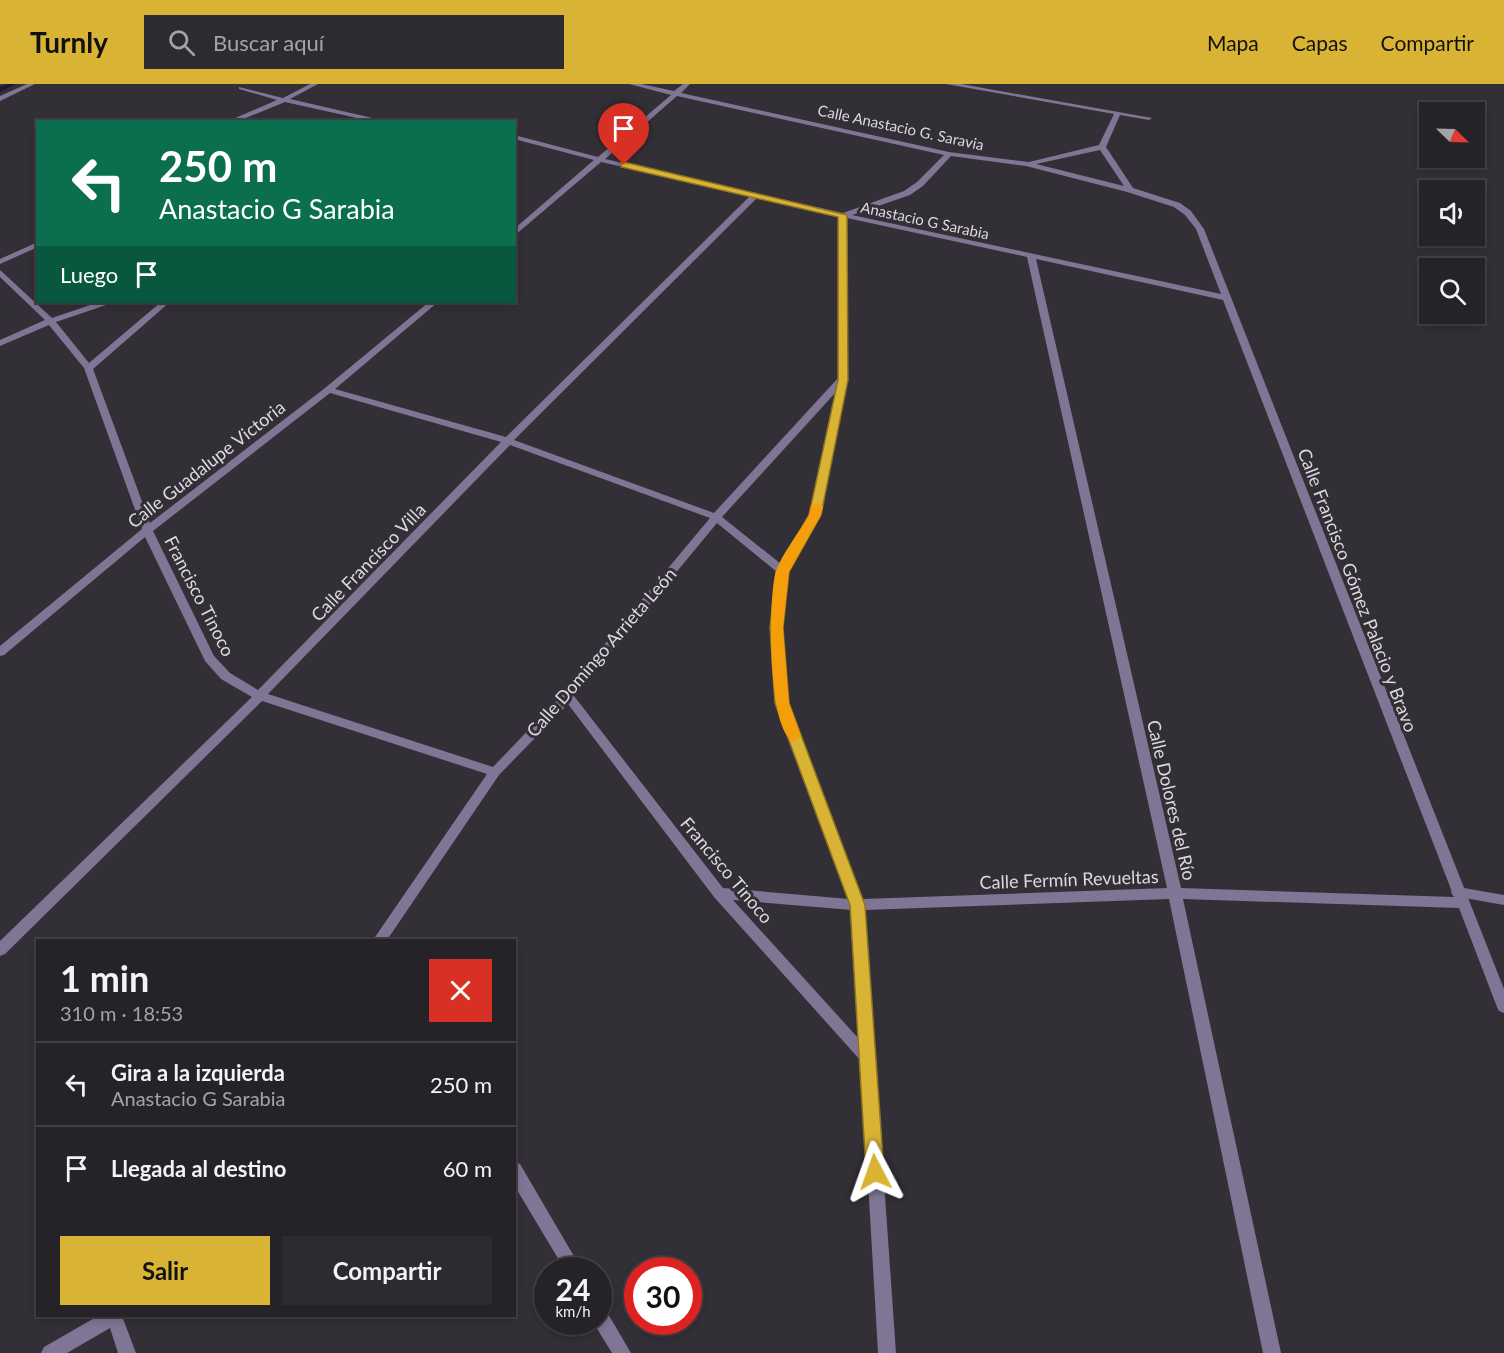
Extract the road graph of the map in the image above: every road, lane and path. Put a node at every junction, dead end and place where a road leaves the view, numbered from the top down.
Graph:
1 (32, 84) edge
2 (315, 84) edge
3 (632, 84) edge
4 (687, 84) edge
5 (949, 84) edge
6 (241, 88) dead end
7 (678, 93) junction
8 (0, 99) edge
9 (284, 100) junction
10 (1118, 113) junction
11 (1149, 118) dead end
12 (234, 120) edge
13 (378, 120) edge
14 (516, 138) edge
15 (1102, 147) junction
16 (950, 154) junction
17 (601, 160) junction
18 (1026, 164) junction
19 (1130, 190) junction
20 (757, 194) junction
21 (1164, 199) joint
22 (843, 215) junction
23 (516, 232) edge
24 (36, 245) edge
25 (1031, 257) junction
26 (0, 262) edge
27 (0, 272) edge
28 (1226, 298) junction
29 (103, 303) edge
30 (165, 303) edge
31 (433, 303) edge
32 (51, 321) junction
33 (0, 343) edge
34 (88, 368) junction
35 (843, 380) junction
36 (328, 390) junction
37 (508, 441) junction
38 (716, 517) junction
39 (147, 530) junction
40 (782, 572) junction
41 (0, 652) edge
42 (260, 696) junction
43 (568, 696) junction
44 (495, 772) junction
45 (719, 893) junction
46 (1175, 893) junction
47 (1460, 898) junction
48 (1504, 900) edge
49 (858, 905) junction
50 (381, 939) edge
51 (0, 950) edge
52 (1504, 1006) edge
53 (868, 1059) junction
54 (516, 1172) edge
55 (566, 1257) edge
56 (112, 1317) edge
57 (114, 1317) edge
58 (611, 1335) edge
59 (50, 1353) edge
60 (127, 1353) edge
61 (622, 1353) edge
62 (887, 1353) edge
63 (1272, 1353) edge

1 - 8 street
2 - 9 street
3 - 7 street, Calle Anastacio G. Saravia
4 - 7 street
5 - 10 street
6 - 9 street
7 - 16 street, Calle Anastacio G. Saravia
7 - 17 street
9 - 12 street
9 - 13 street
10 - 11 street
10 - 15 street
14 - 17 street, Anastacio G Sarabia
15 - 18 street
15 - 19 street
16 - 18 street, Calle Anastacio G. Saravia
16 - 22 street
17 - 20 street, Anastacio G Sarabia
17 - 23 street
18 - 19 street, Calle Anastacio G. Saravia
19 - 21 street, Calle Anastacio G. Saravia
20 - 22 street, Anastacio G Sarabia
20 - 37 street, Calle Francisco Villa
21 - 28 street, Calle Francisco Gómez Palacio y Bravo
22 - 25 street, Anastacio G Sarabia
22 - 35 street
24 - 26 street
25 - 28 street, Anastacio G Sarabia
25 - 46 street, Calle Dolores del Río
27 - 32 street, Francisco Tinoco
28 - 47 street, Calle Francisco Gómez Palacio y Bravo
29 - 32 street
30 - 34 street
31 - 36 street, Calle Guadalupe Victoria
32 - 33 street
32 - 34 street, Francisco Tinoco
34 - 39 street, Francisco Tinoco
35 - 38 street, Calle Domingo Arrieta León
35 - 40 street
36 - 37 street
36 - 39 street, Calle Guadalupe Victoria
37 - 38 street
37 - 42 street, Calle Francisco Villa
38 - 40 street
38 - 43 street, Calle Domingo Arrieta León
39 - 41 street, Calle Guadalupe Victoria
39 - 42 street, Francisco Tinoco
40 - 49 street
42 - 44 street, Francisco Tinoco
42 - 51 street, Calle Francisco Villa
43 - 44 street, Calle Domingo Arrieta León
43 - 45 street, Francisco Tinoco
44 - 50 street, Calle Domingo Arrieta León
45 - 49 street, Calle Fermín Revueltas
45 - 53 street, Francisco Tinoco
46 - 47 street, Calle Fermín Revueltas
46 - 49 street, Calle Fermín Revueltas
46 - 63 street, Calle Dolores del Río
47 - 48 street, Calle Fermín Revueltas
47 - 52 street, Calle Francisco Gómez Palacio y Bravo
49 - 53 street
53 - 62 street
54 - 55 street
56 - 59 street
57 - 60 street
58 - 61 street

